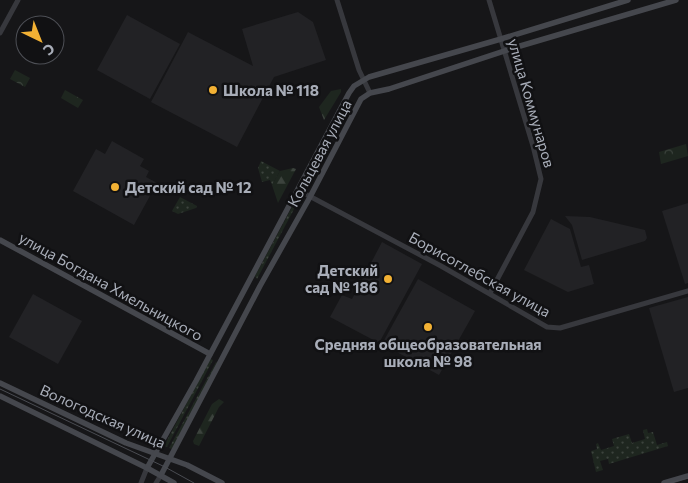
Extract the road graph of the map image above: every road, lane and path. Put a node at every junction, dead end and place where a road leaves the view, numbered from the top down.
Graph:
1 (18, 0) edge
2 (337, 0) edge
3 (489, 0) edge
4 (628, 0) edge
5 (676, 0) edge
6 (0, 33) edge
7 (501, 40) junction
8 (504, 51) junction
9 (364, 79) junction
10 (370, 93) junction
11 (298, 190) junction
12 (310, 197) junction
13 (0, 240) edge
14 (688, 291) edge
15 (490, 293) junction
16 (210, 354) junction
17 (0, 383) edge
18 (0, 396) edge
19 (154, 454) junction
20 (169, 459) junction
21 (147, 468) junction
22 (161, 475) junction
23 (688, 476) edge
24 (140, 483) edge
25 (156, 483) edge
26 (174, 483) edge
27 (222, 483) edge
28 (664, 483) edge

1 - 6 street
2 - 9 street
3 - 7 street, улица Коммунаров
4 - 7 main road
5 - 8 main road, Кольцевая улица
7 - 8 street, улица Коммунаров
7 - 9 main road
8 - 10 main road, Кольцевая улица
8 - 15 street, улица Коммунаров
9 - 10 street
9 - 11 main road, Кольцевая улица
10 - 12 main road, Кольцевая улица
11 - 12 street, Борисоглебская улица
11 - 16 main road, Кольцевая улица
12 - 15 street, Борисоглебская улица
12 - 20 main road, Кольцевая улица
13 - 16 main road, улица Богдана Хмельницкого
14 - 15 street, Борисоглебская улица
16 - 19 main road, Кольцевая улица
17 - 19 main road, Вологодская улица
18 - 21 main road, Вологодская улица
19 - 20 main road, Вологодская улица
19 - 21 main road, Кольцевая улица
20 - 22 main road, Кольцевая улица
20 - 27 main road, Вологодская улица
21 - 22 main road, Вологодская улица
21 - 24 street, Кольцевая улица
22 - 25 street, Кольцевая улица
22 - 26 main road, Вологодская улица
23 - 28 main road

